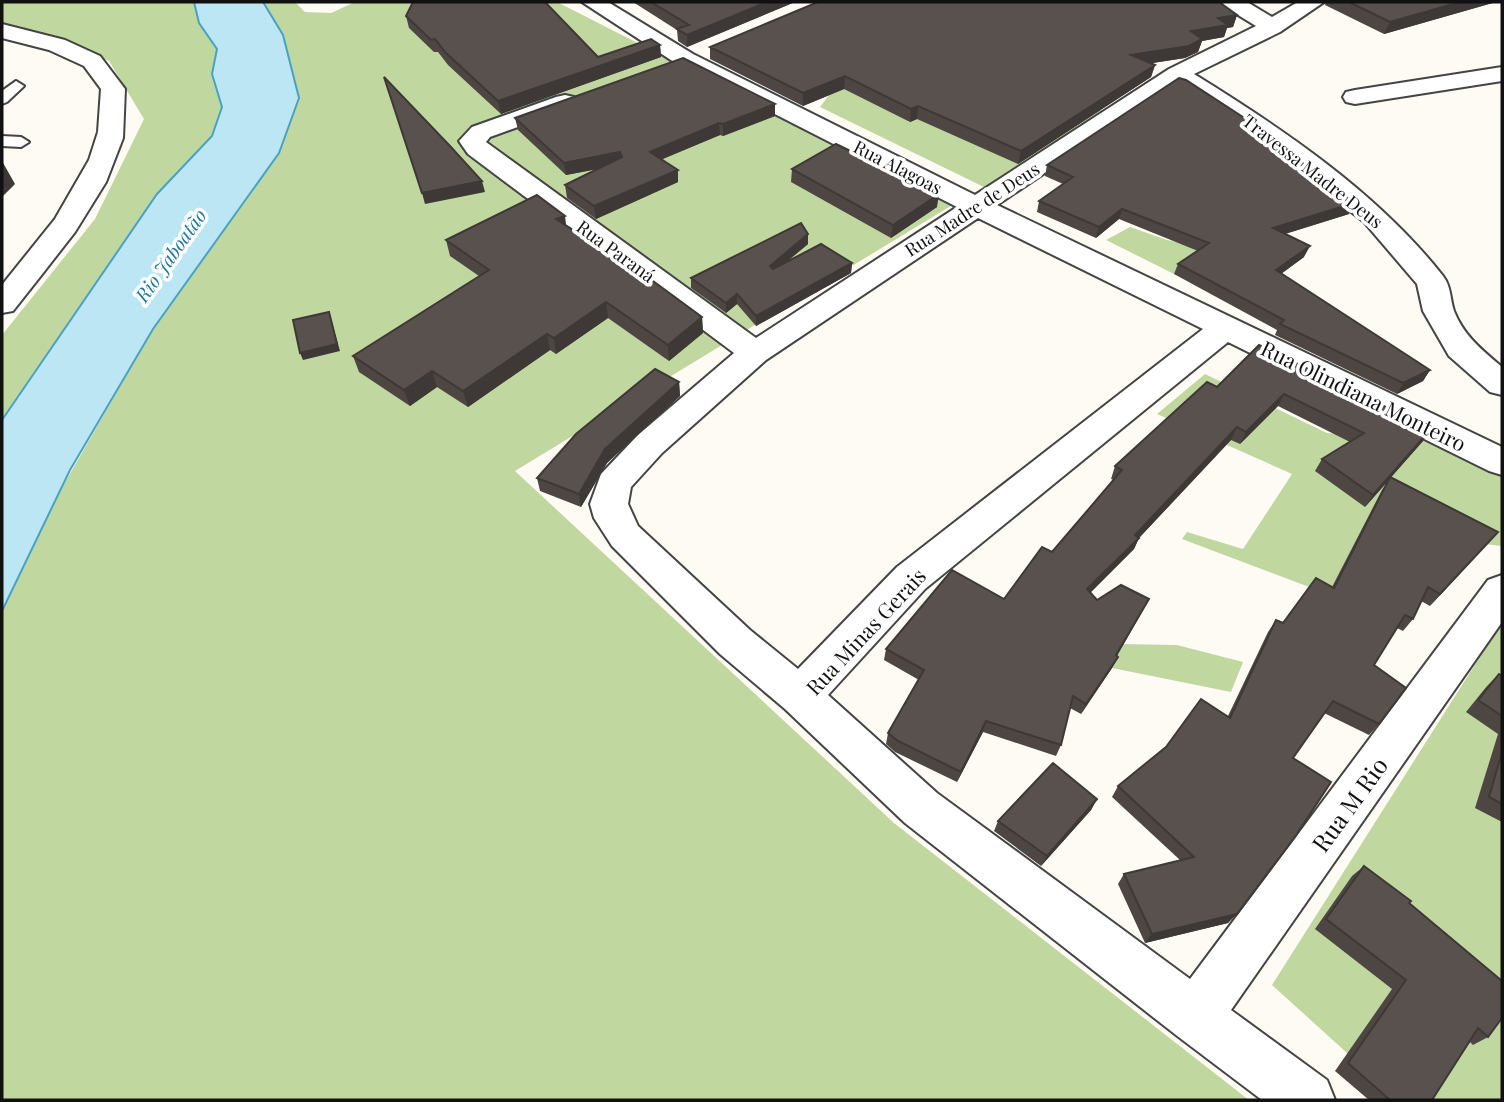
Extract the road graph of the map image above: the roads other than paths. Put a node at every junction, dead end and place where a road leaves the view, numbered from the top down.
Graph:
1 (593, 2) edge
2 (1233, 2) edge
3 (1313, 2) edge
4 (1272, 27) junction
5 (2, 32) edge
6 (697, 54) junction
7 (659, 68) edge
8 (1177, 74) junction
9 (1502, 74) edge
10 (16, 86) dead end
11 (581, 96) edge
12 (1354, 97) dead end
13 (2, 99) edge
14 (2, 141) edge
15 (22, 142) dead end
16 (976, 206) junction
17 (2, 304) edge
18 (1226, 327) junction
19 (755, 354) junction
20 (1502, 384) edge
21 (1502, 462) edge
22 (1502, 591) edge
23 (800, 696) junction
24 (1195, 1016) junction
25 (1307, 1100) edge

1 - 6 street, Rua Alagoas
2 - 4 street
3 - 4 street, Rua Madre de Deus
4 - 8 street, Rua Madre de Deus
5 - 17 street
6 - 7 street
6 - 16 street, Rua Alagoas
8 - 16 street, Rua Madre de Deus
8 - 20 street, Travessa Madre Deus
9 - 12 street
10 - 13 lane
11 - 19 street, Rua Paraná
14 - 15 lane
16 - 18 street, Rua Alagoas
16 - 19 street, Rua Madre de Deus
18 - 21 street, Rua Olindiana Monteiro
18 - 23 street, Rua Minas Gerais
19 - 23 street, Rua Madre de Deus
22 - 24 street, Rua M Rio
23 - 24 street, Rua Minas Gerais
24 - 25 street, Rua Minas Gerais

